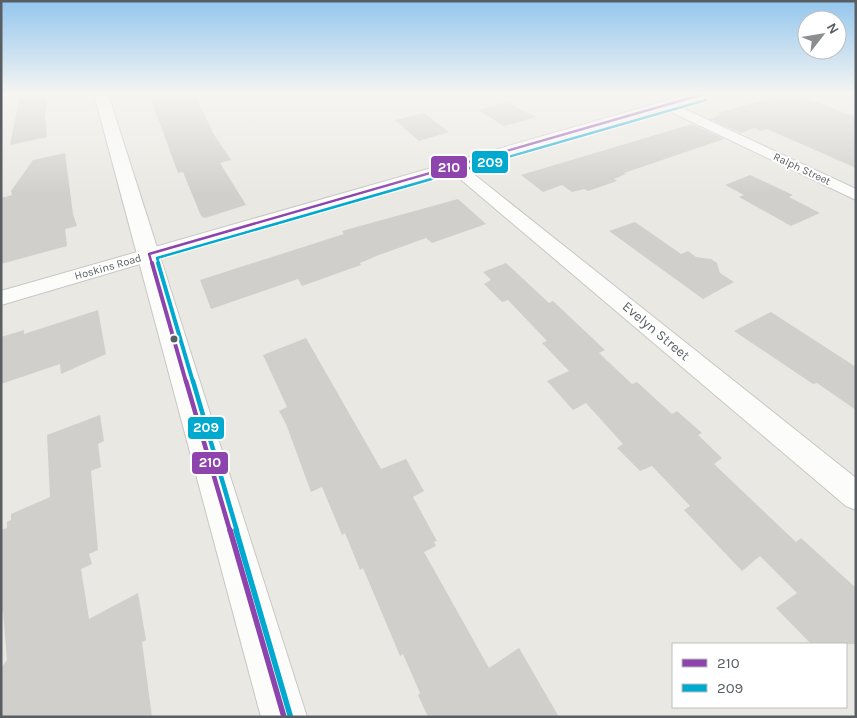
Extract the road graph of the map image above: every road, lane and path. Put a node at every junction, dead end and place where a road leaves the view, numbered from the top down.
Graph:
1 (111, 128) edge
2 (588, 128) edge
3 (714, 128) edge
4 (455, 166) junction
5 (856, 194) edge
6 (149, 254) junction
7 (1, 298) edge
8 (856, 496) edge
9 (284, 717) edge

1 - 6 street
2 - 4 street, Hoskins Road
3 - 5 street, Ralph Street
4 - 6 street, Hoskins Road
4 - 8 street, Evelyn Street
6 - 7 street, Hoskins Road
6 - 9 street

